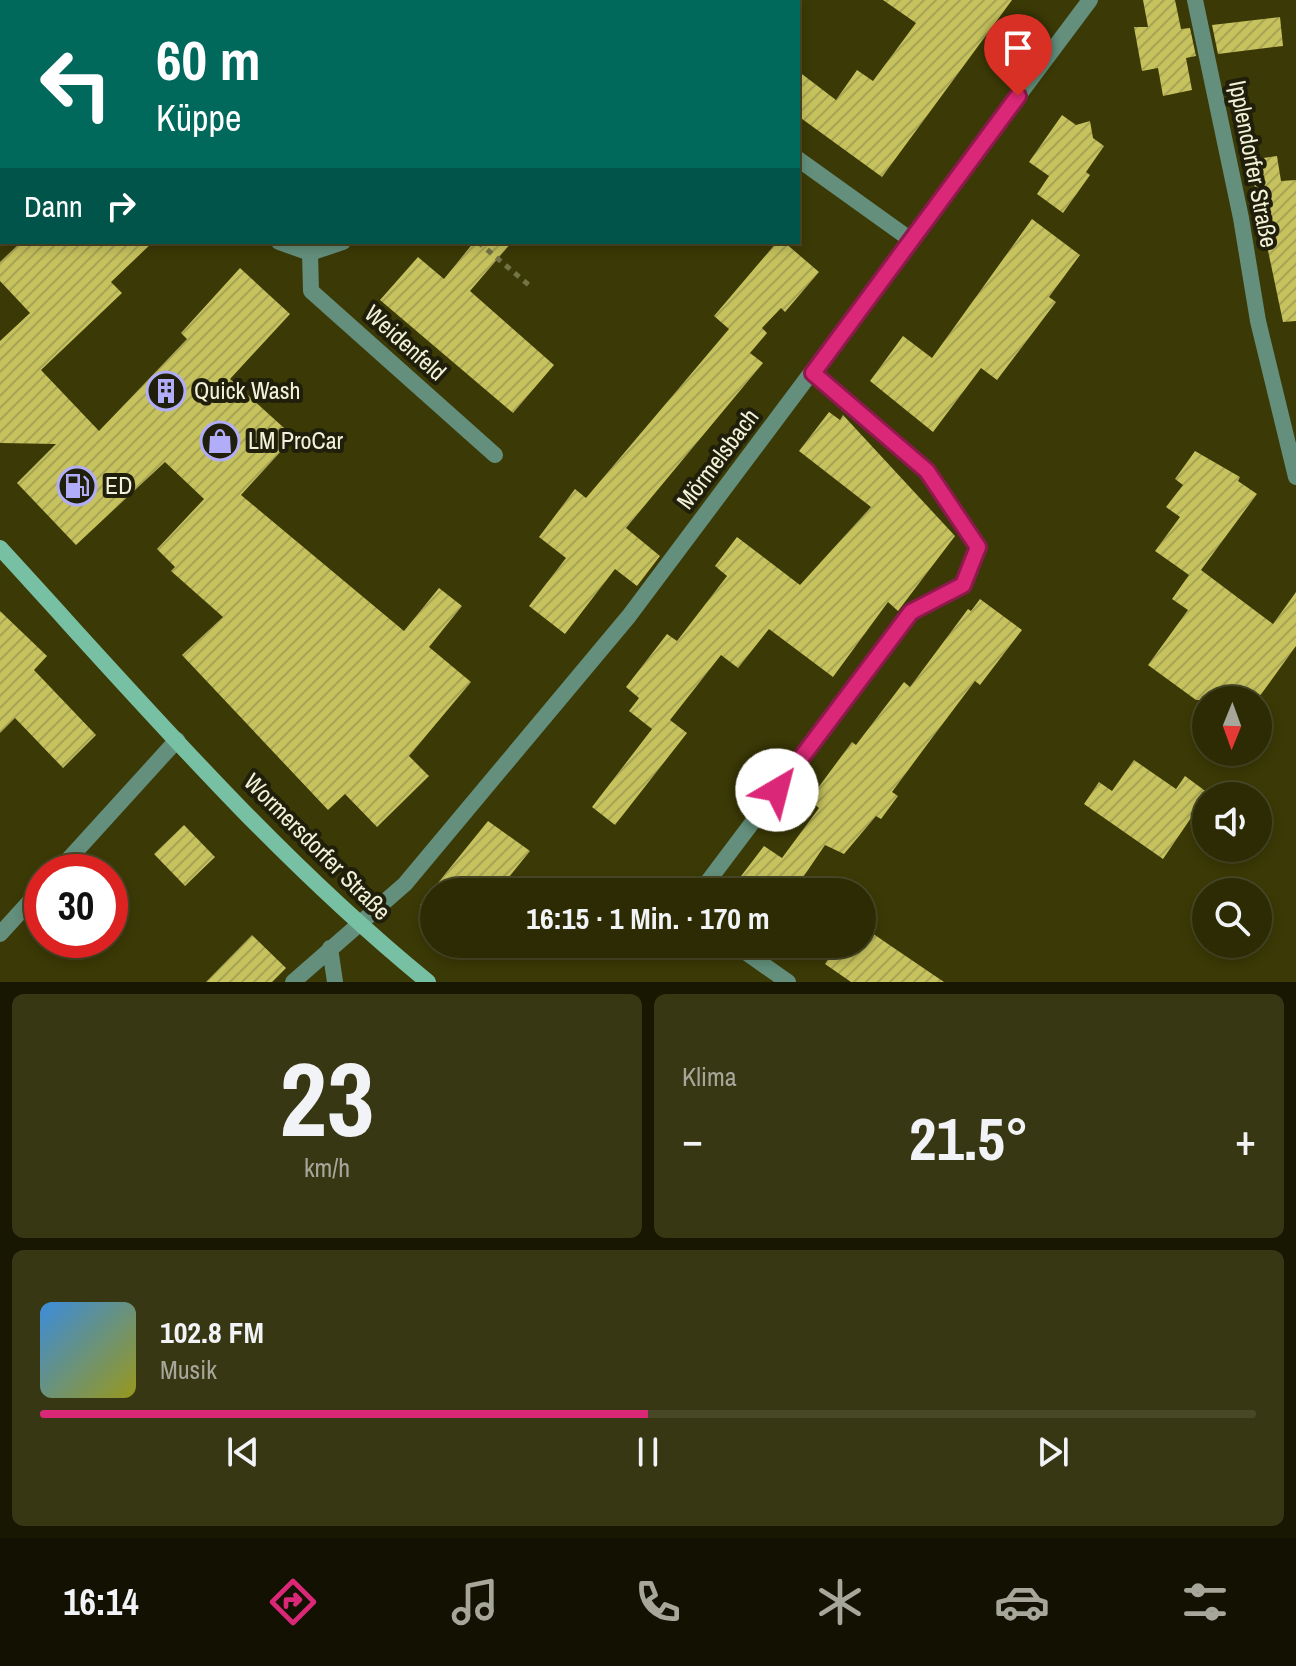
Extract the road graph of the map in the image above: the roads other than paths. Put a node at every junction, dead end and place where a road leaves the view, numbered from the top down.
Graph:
1 (1090, 0) edge
2 (1195, 0) edge
3 (800, 160) edge
4 (911, 240) junction
5 (281, 244) edge
6 (337, 244) edge
7 (310, 253) junction
8 (813, 373) junction
9 (495, 455) dead end
10 (1296, 477) edge
11 (0, 548) edge
12 (177, 740) junction
13 (73, 854) edge
14 (711, 878) edge
15 (24, 908) edge
16 (361, 927) junction
17 (0, 934) edge
18 (330, 948) junction
19 (754, 958) edge
20 (293, 982) edge
21 (335, 982) edge
22 (428, 982) edge
23 (788, 982) edge

1 - 4 street, Mörmelsbach
2 - 10 street, Ipplendorfer Straße
3 - 4 street
4 - 8 street, Mörmelsbach
5 - 7 street
6 - 7 street
7 - 9 street, Weidenfeld
8 - 14 street
8 - 16 street, Mörmelsbach
11 - 12 main road, Wormersdorfer Straße
12 - 13 street
12 - 16 main road, Wormersdorfer Straße
15 - 17 street
16 - 18 street, Mörmelsbach
16 - 22 main road, Wormersdorfer Straße
18 - 20 street, Mörmelsbach
18 - 21 street
19 - 23 street

